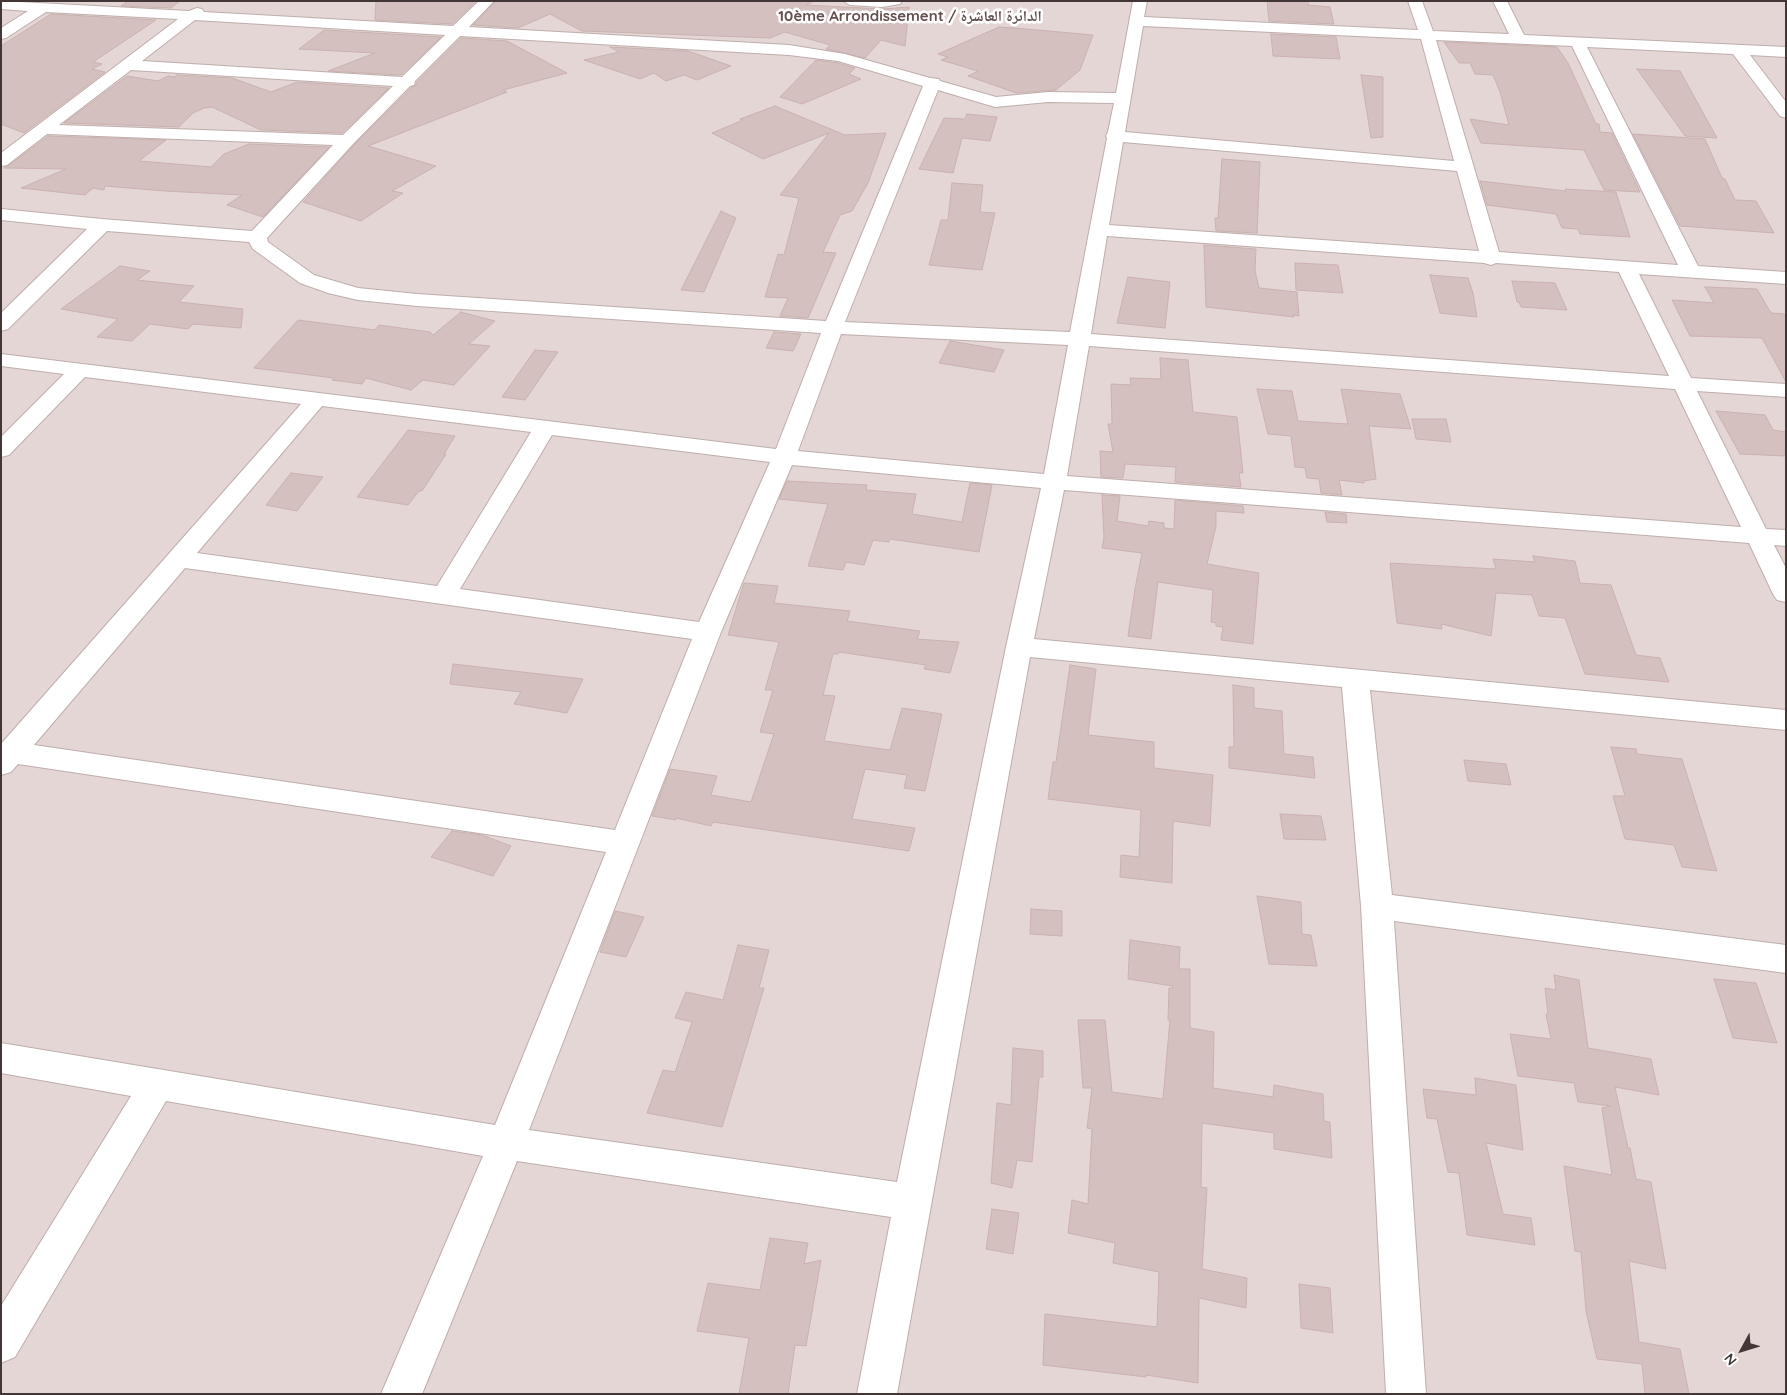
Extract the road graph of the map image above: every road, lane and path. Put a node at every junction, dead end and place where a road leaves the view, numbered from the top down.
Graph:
1 (210, 1) edge
2 (487, 1) edge
3 (850, 1) edge
4 (895, 1) edge
5 (1415, 1) edge
6 (1500, 1) edge
7 (1, 5) edge
8 (42, 8) junction
9 (1138, 11) edge
10 (191, 17) junction
11 (458, 30) junction
12 (1, 34) edge
13 (1427, 35) junction
14 (1519, 39) junction
15 (1578, 42) junction
16 (1738, 50) junction
17 (1786, 52) edge
18 (128, 65) junction
19 (408, 82) junction
20 (933, 82) junction
21 (1121, 98) junction
22 (1786, 113) edge
23 (43, 129) junction
24 (1114, 136) junction
25 (347, 140) junction
26 (1, 161) edge
27 (1466, 167) junction
28 (1, 214) edge
29 (102, 225) junction
30 (1098, 230) junction
31 (257, 237) junction
32 (1491, 259) junction
33 (1626, 267) junction
34 (1690, 272) junction
35 (1786, 278) edge
36 (1, 325) edge
37 (833, 328) junction
38 (1079, 339) junction
39 (1, 360) edge
40 (79, 371) junction
41 (1684, 383) junction
42 (1786, 391) edge
43 (316, 400) junction
44 (545, 428) junction
45 (1, 450) edge
46 (784, 457) junction
47 (1054, 482) junction
48 (1758, 536) junction
49 (1786, 538) edge
50 (179, 559) junction
51 (445, 594) junction
52 (1786, 594) edge
53 (708, 632) junction
54 (1019, 647) junction
55 (1355, 679) junction
56 (1786, 720) edge
57 (6, 758) edge
58 (623, 843) junction
59 (1376, 906) junction
60 (1785, 963) edge
61 (1, 1058) edge
62 (158, 1085) junction
63 (506, 1143) junction
64 (912, 1202) junction
65 (1, 1343) edge
66 (401, 1394) edge
67 (877, 1394) edge
68 (1406, 1394) edge

1 - 10 street
2 - 11 street
3 - 4 street
5 - 13 street
6 - 14 street
7 - 8 street
8 - 10 street
8 - 12 street
9 - 13 street
9 - 21 street
10 - 11 street
10 - 18 street
11 - 19 street
11 - 20 street
13 - 14 street
13 - 27 street
14 - 15 street
15 - 16 street
15 - 34 street
16 - 17 street
16 - 22 street
18 - 19 street
18 - 23 street
19 - 25 street
20 - 21 street
20 - 37 street
21 - 24 street
23 - 25 street
23 - 26 street
24 - 27 street
24 - 30 street
25 - 31 street
27 - 32 street
28 - 29 street
29 - 31 street
29 - 36 street
30 - 32 street
30 - 38 street
31 - 37 street
32 - 33 street
33 - 34 street
33 - 41 street
34 - 35 street
37 - 38 street
37 - 46 street
38 - 41 street
38 - 47 street
39 - 40 street
40 - 43 street
40 - 45 street
41 - 42 street
41 - 48 street
43 - 44 street
43 - 50 street
44 - 46 street
44 - 51 street
46 - 47 street
46 - 53 street
47 - 48 street
47 - 54 street
48 - 49 street
48 - 52 street
50 - 51 street
50 - 57 street
51 - 53 street
53 - 58 street
54 - 55 street
54 - 64 street
55 - 56 street
55 - 59 street
57 - 58 street
58 - 63 street
59 - 60 street
59 - 68 street
61 - 62 street
62 - 63 street
62 - 65 street
63 - 64 street
63 - 66 street
64 - 67 street

